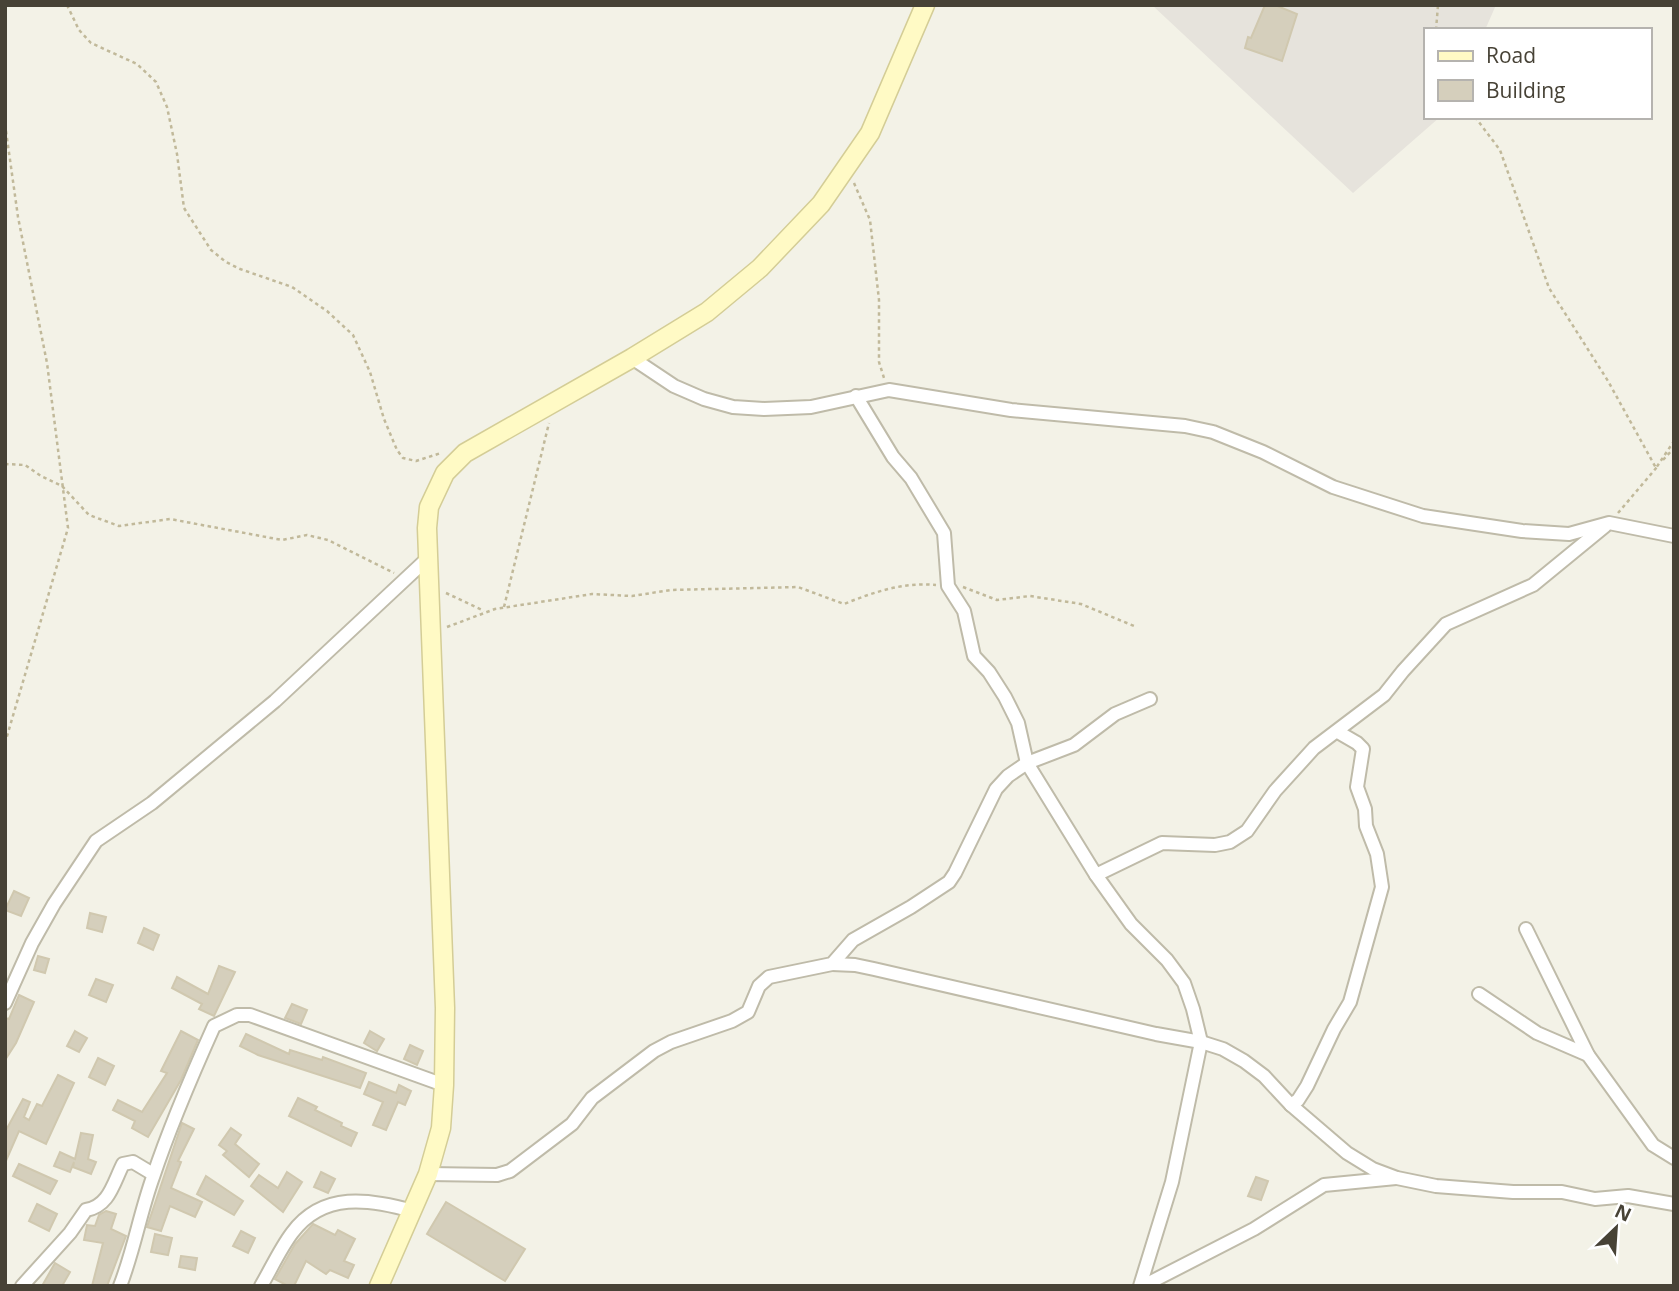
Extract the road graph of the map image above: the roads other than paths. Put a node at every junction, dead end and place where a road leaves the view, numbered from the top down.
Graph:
1 (925, 5) edge
2 (632, 358) junction
3 (856, 396) junction
4 (1609, 523) junction
5 (1674, 536) edge
6 (428, 558) junction
7 (1150, 699) dead end
8 (1338, 732) junction
9 (1027, 763) junction
10 (1096, 875) junction
11 (1526, 929) dead end
12 (832, 964) junction
13 (1479, 994) dead end
14 (5, 1003) edge
15 (1201, 1042) junction
16 (1588, 1055) junction
17 (444, 1085) junction
18 (1290, 1105) junction
19 (1674, 1158) edge
20 (153, 1174) junction
21 (428, 1174) junction
22 (1397, 1178) junction
23 (1674, 1204) edge
24 (413, 1211) junction
25 (22, 1286) edge
26 (120, 1286) edge
27 (261, 1286) edge
28 (379, 1286) edge
29 (1142, 1286) edge

1 - 2 main road
2 - 3 street
2 - 6 main road
3 - 4 street
3 - 9 street
4 - 5 street
4 - 8 street
6 - 14 street
6 - 17 main road
7 - 9 street
8 - 10 street
8 - 18 street
9 - 10 street
9 - 12 street
10 - 15 street
11 - 16 street
12 - 15 street
12 - 21 street
13 - 16 street
15 - 18 street
15 - 29 street
16 - 19 street
17 - 20 street
17 - 21 main road
18 - 22 street
20 - 25 street
20 - 26 street
21 - 24 main road
22 - 23 street
22 - 29 street
24 - 27 street
24 - 28 main road

